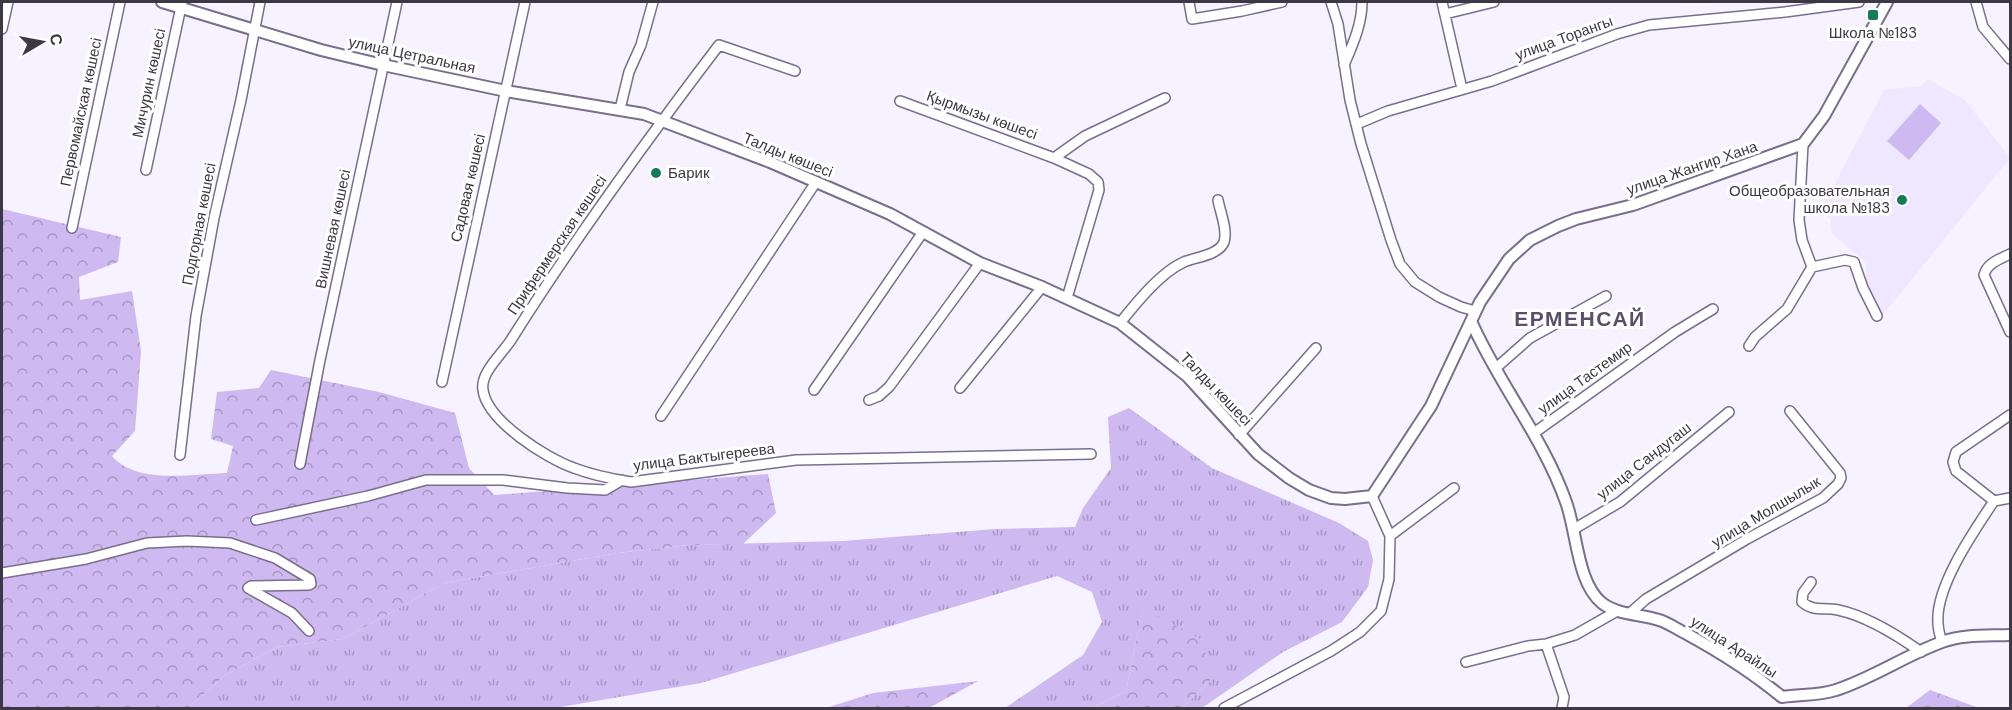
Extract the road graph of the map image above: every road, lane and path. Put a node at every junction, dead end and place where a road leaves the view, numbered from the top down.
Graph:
1 (8, 2) edge
2 (120, 2) edge
3 (162, 2) edge
4 (260, 2) edge
5 (397, 2) edge
6 (525, 2) edge
7 (653, 2) edge
8 (1189, 2) edge
9 (1282, 2) edge
10 (1331, 2) edge
11 (1362, 2) edge
12 (1442, 2) edge
13 (1494, 2) edge
14 (1859, 2) edge
15 (1886, 2) edge
16 (1976, 2) edge
17 (182, 4) edge
18 (1445, 14) junction
19 (254, 28) junction
20 (2, 29) edge
21 (2010, 59) edge
22 (383, 65) junction
23 (1344, 65) junction
24 (795, 71) dead end
25 (1462, 89) junction
26 (506, 91) junction
27 (1166, 98) dead end
28 (900, 101) dead end
29 (620, 109) junction
30 (660, 122) junction
31 (1358, 124) junction
32 (1803, 144) junction
33 (1054, 158) junction
34 (146, 170) dead end
35 (816, 182) junction
36 (1218, 201) dead end
37 (72, 228) dead end
38 (923, 232) junction
39 (2010, 254) edge
40 (980, 263) junction
41 (1812, 267) junction
42 (1042, 287) junction
43 (1606, 296) dead end
44 (1066, 298) junction
45 (1713, 309) dead end
46 (1473, 316) junction
47 (1877, 316) dead end
48 (1120, 323) junction
49 (2010, 332) edge
50 (1749, 346) dead end
51 (1316, 348) dead end
52 (1496, 368) junction
53 (442, 382) dead end
54 (960, 388) dead end
55 (814, 390) dead end
56 (869, 400) dead end
57 (1790, 411) dead end
58 (1729, 412) dead end
59 (2010, 415) edge
60 (661, 416) dead end
61 (1534, 433) junction
62 (1239, 435) junction
63 (180, 454) dead end
64 (1091, 454) dead end
65 (300, 464) dead end
66 (622, 480) junction
67 (1454, 488) dead end
68 (1372, 496) junction
69 (2010, 498) edge
70 (1995, 501) junction
71 (256, 520) dead end
72 (1574, 529) junction
73 (1390, 536) junction
74 (2, 573) edge
75 (1811, 582) dead end
76 (1617, 611) junction
77 (1630, 613) junction
78 (309, 631) dead end
79 (2010, 635) edge
80 (1942, 642) junction
81 (1546, 644) junction
82 (1921, 652) junction
83 (1466, 662) dead end
84 (1782, 703) edge
85 (1224, 708) edge
86 (1562, 708) edge

1 - 20 street
2 - 37 street, Первомайская көшесі
3 - 17 street, улица Цетральная
4 - 19 street, Подгорная көшесі
5 - 22 street, Вишневая көшесі
6 - 26 street, Садовая көшесі
7 - 29 street
8 - 9 street
10 - 23 street
11 - 23 street
12 - 18 street
13 - 18 street
14 - 25 street, улица Торангы
15 - 32 street
16 - 21 street
17 - 19 street, улица Цетральная
17 - 34 street, Мичурин көшесі
18 - 25 street
19 - 22 street, улица Цетральная
19 - 63 street, Подгорная көшесі
22 - 26 street, улица Цетральная
22 - 65 street, Вишневая көшесі
23 - 31 street
24 - 30 street, Прифермерская көшесі
25 - 31 street, улица Торангы
26 - 29 street, улица Цетральная
26 - 53 street, Садовая көшесі
27 - 33 street
28 - 33 street, Қырмызы көшесі
29 - 30 street, улица Цетральная
30 - 35 street, Талды көшесі
30 - 66 street, Прифермерская көшесі
31 - 46 street
32 - 41 street
32 - 46 street, улица Жангир Хана
33 - 44 street, Қырмызы көшесі
35 - 38 street, Талды көшесі
35 - 60 street
36 - 48 street
38 - 40 street, Талды көшесі
38 - 55 street
39 - 49 street
40 - 42 street, Талды көшесі
40 - 56 street
41 - 47 street
41 - 50 street
42 - 44 street, Талды көшесі
42 - 54 street
43 - 52 street
44 - 48 street, Талды көшесі
45 - 61 street, улица Тастемир
46 - 52 street
46 - 68 street, улица Жангир Хана
48 - 62 street, Талды көшесі
51 - 62 street
52 - 61 street
57 - 77 street, улица Молшылык
58 - 72 street, улица Сандугаш
59 - 70 street
61 - 72 street
62 - 68 street, Талды көшесі
64 - 66 street, улица Бактыгереева
66 - 71 street, улица Бактыгереева
67 - 73 street
68 - 73 street
69 - 70 street
70 - 80 street
72 - 76 street
73 - 85 street
74 - 78 street
75 - 82 street
76 - 77 street
76 - 81 street
77 - 84 street, улица Арайлы
79 - 80 street, улица Арайлы
80 - 82 street, улица Арайлы
81 - 83 street
81 - 86 street
82 - 84 street, улица Арайлы

